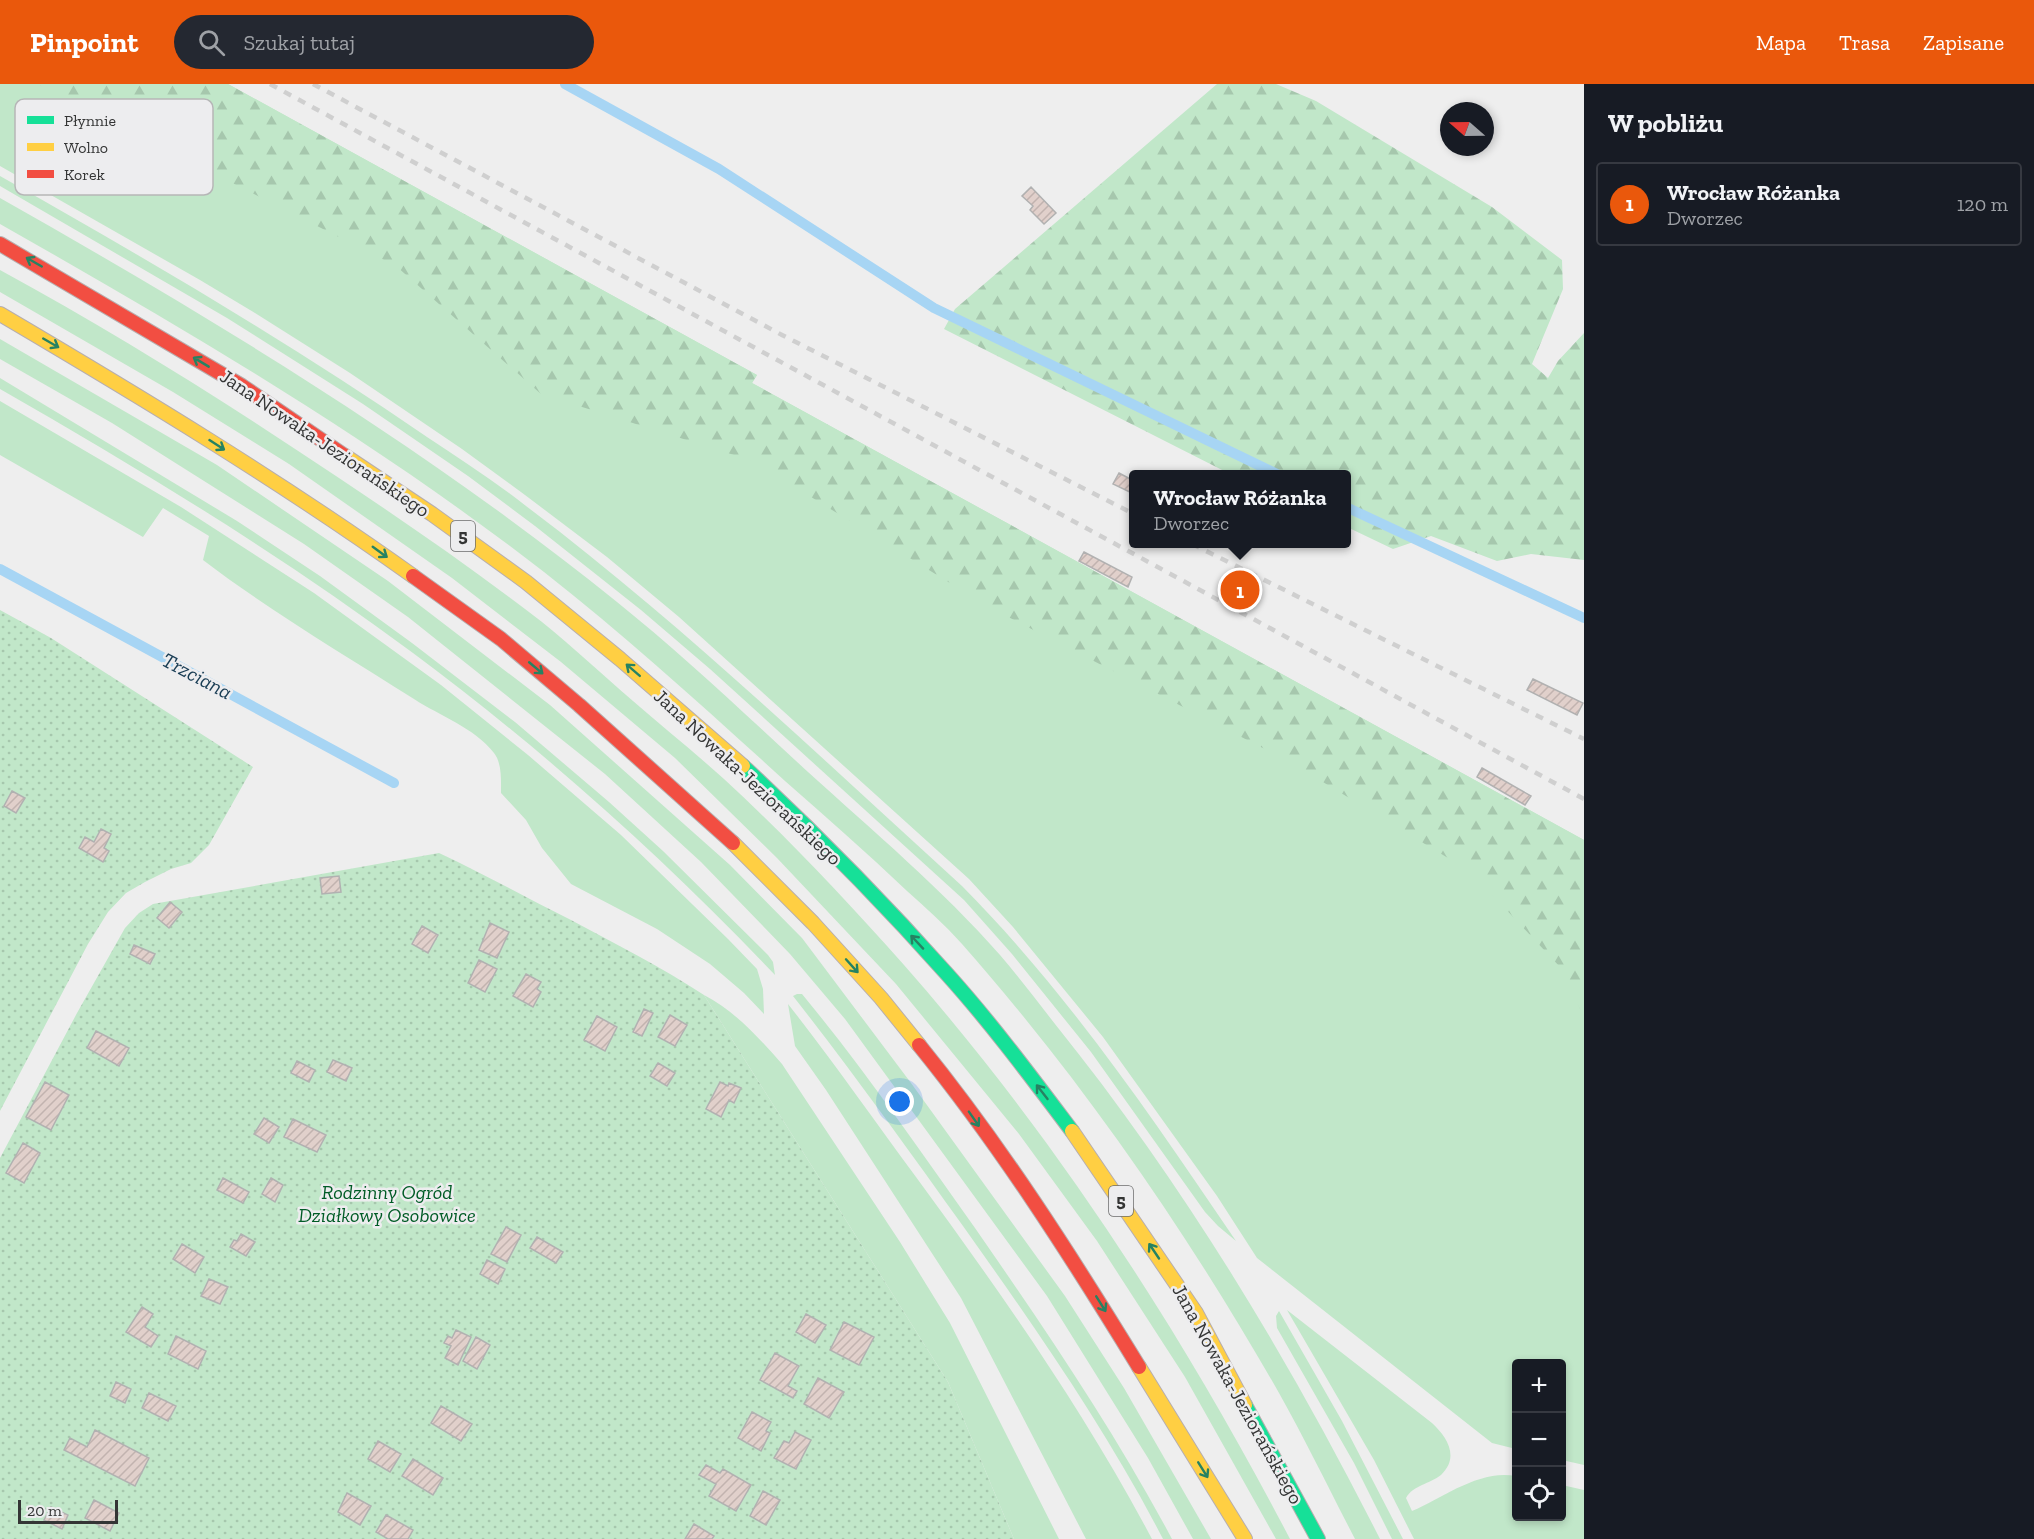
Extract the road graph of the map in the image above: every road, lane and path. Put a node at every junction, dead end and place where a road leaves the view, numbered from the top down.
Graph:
1 (0, 244) edge
2 (0, 314) edge
3 (1245, 1539) edge
4 (1318, 1539) edge

4 -> 1 main road, Jana Nowaka-Jeziorańskiego / 5
2 -> 3 main road

